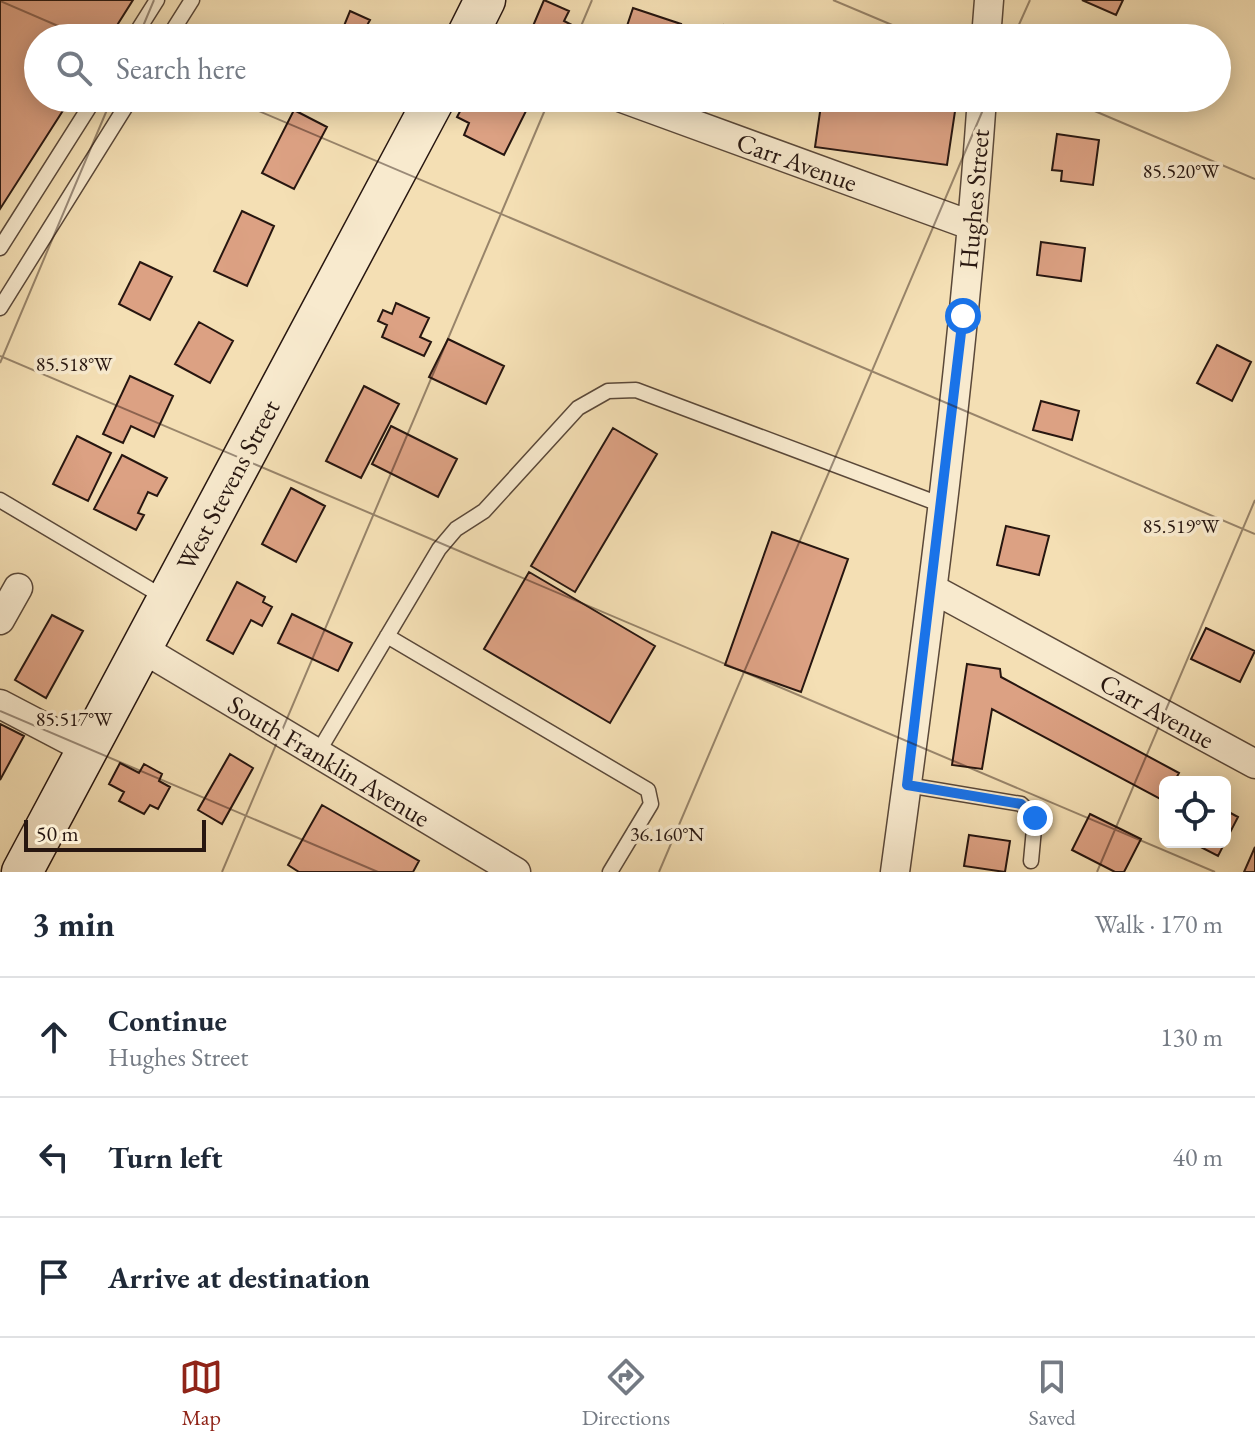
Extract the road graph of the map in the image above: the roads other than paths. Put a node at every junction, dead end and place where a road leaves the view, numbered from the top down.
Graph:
1 (157, 0) edge
2 (192, 0) edge
3 (485, 0) edge
4 (989, 0) edge
5 (142, 24) edge
6 (177, 24) edge
7 (473, 24) edge
8 (987, 24) edge
9 (86, 112) edge
10 (122, 112) edge
11 (428, 112) edge
12 (660, 112) edge
13 (981, 112) edge
14 (973, 226) junction
15 (0, 248) edge
16 (0, 308) edge
17 (0, 500) edge
18 (942, 505) junction
19 (18, 588) dead end
20 (933, 589) junction
21 (168, 599) junction
22 (0, 620) edge
23 (387, 636) junction
24 (143, 649) junction
25 (0, 704) edge
26 (88, 750) junction
27 (317, 754) junction
28 (1255, 764) edge
29 (907, 785) junction
30 (1031, 861) dead end
31 (486, 865) edge
32 (22, 872) edge
33 (516, 872) edge
34 (610, 872) edge
35 (895, 872) edge

1 - 5 lane
2 - 6 lane
3 - 7 street
4 - 8 street
9 - 15 lane
10 - 16 lane
11 - 21 street, West Stevens Street
12 - 14 street, Carr Avenue
13 - 14 street, Hughes Street
14 - 18 street, Hughes Street
17 - 21 lane
18 - 20 street, Hughes Street
18 - 23 lane
19 - 22 street
20 - 28 street, Carr Avenue
20 - 29 street, Hughes Street
21 - 24 street, West Stevens Street
23 - 27 lane
23 - 34 lane
24 - 26 street, West Stevens Street
24 - 27 street, South Franklin Avenue
25 - 26 street
26 - 32 street, West Stevens Street
27 - 31 street, South Franklin Avenue
29 - 30 lane
29 - 35 street, Hughes Street
31 - 33 street, South Franklin Avenue

